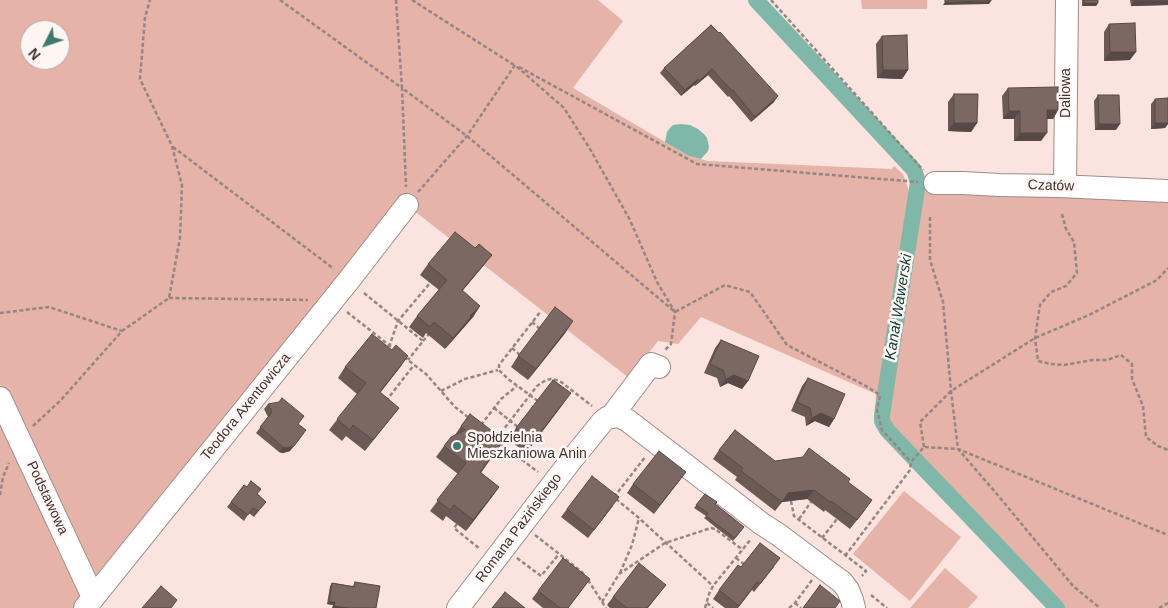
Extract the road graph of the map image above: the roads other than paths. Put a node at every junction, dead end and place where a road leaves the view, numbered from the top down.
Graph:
1 (1066, 0) edge
2 (935, 183) road end
3 (1065, 186) junction
4 (1168, 190) edge
5 (407, 205) road end
6 (655, 365) road end
7 (0, 398) edge
8 (609, 417) junction
9 (89, 603) edge
10 (458, 608) edge
11 (854, 608) edge

1 - 3 street, Daliowa
2 - 3 street, Czatów
3 - 4 street, Czatów
5 - 9 street, Teodora Axentowicza
6 - 8 street, Romana Pazińskiego
7 - 9 street, Podstawowa
8 - 10 street, Romana Pazińskiego
8 - 11 street

